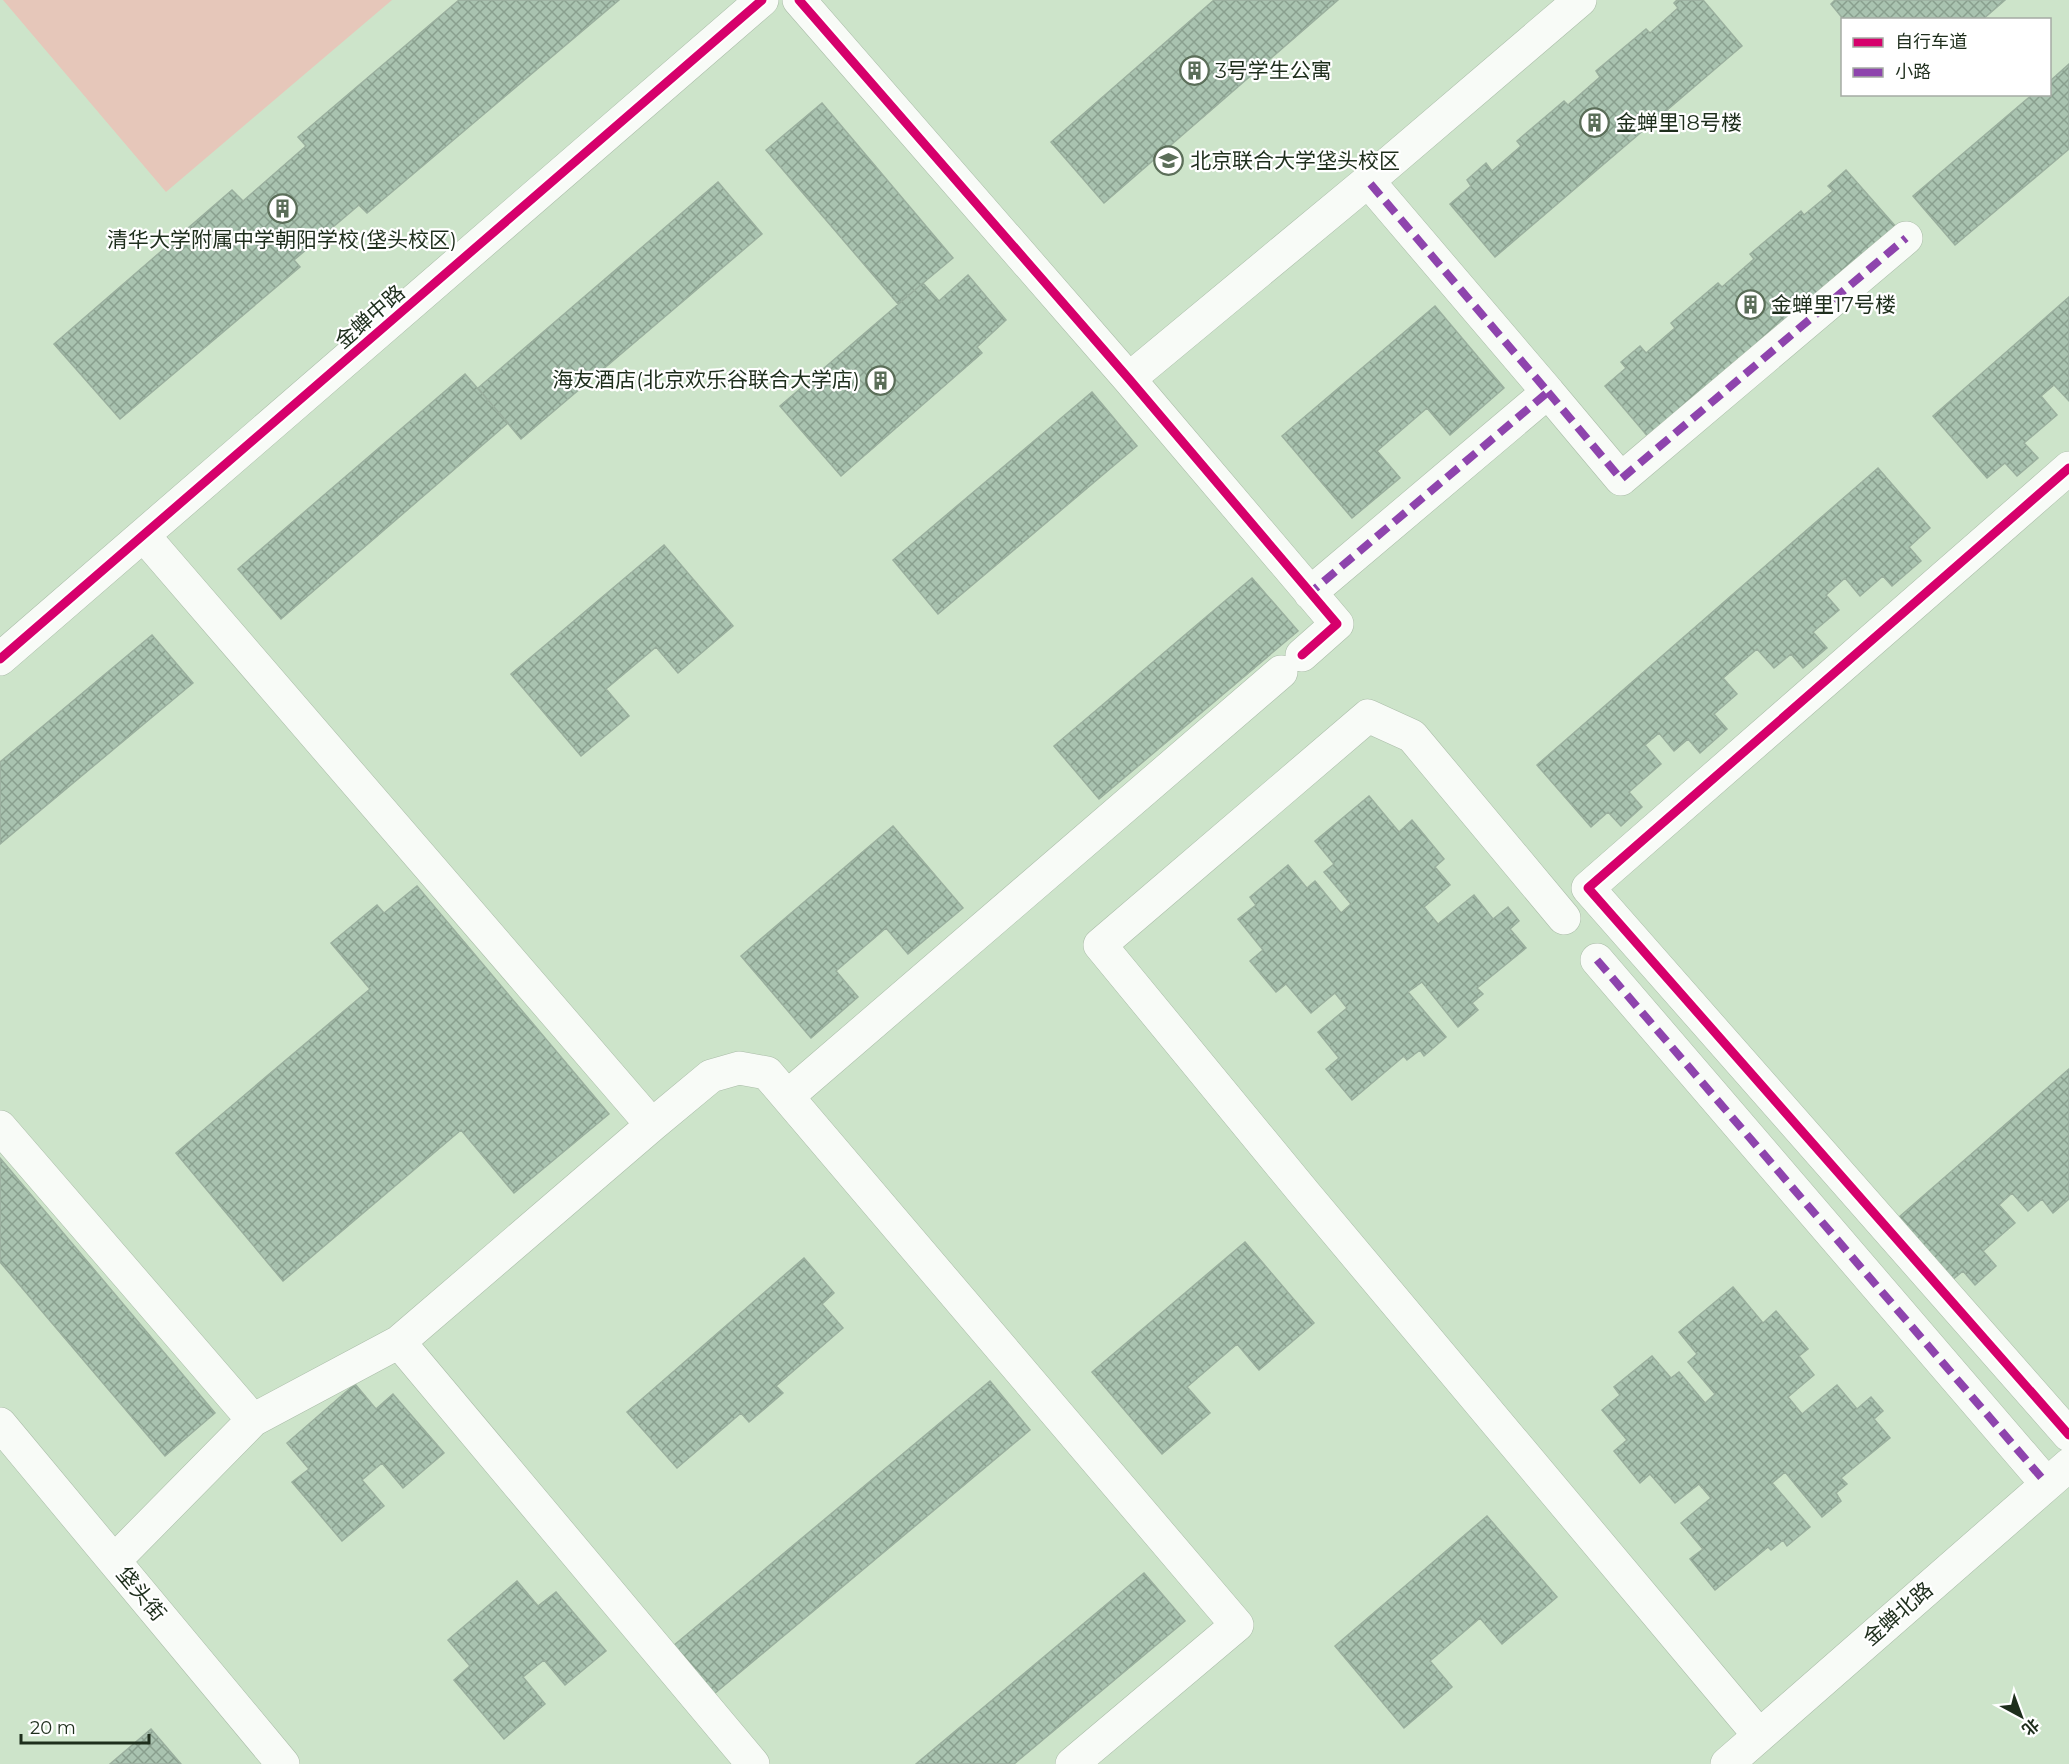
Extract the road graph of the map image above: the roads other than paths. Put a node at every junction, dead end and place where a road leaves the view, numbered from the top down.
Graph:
1 (762, 0) edge
2 (799, 0) edge
3 (1580, 0) edge
4 (1368, 182) junction
5 (1906, 238) dead end
6 (1129, 379) junction
7 (1548, 392) junction
8 (2069, 468) edge
9 (144, 536) junction
10 (1310, 593) junction
11 (0, 659) edge
12 (1564, 918) dead end
13 (1597, 960) dead end
14 (788, 1096) junction
15 (652, 1125) junction
16 (0, 1127) edge
17 (399, 1342) junction
18 (253, 1420) junction
19 (0, 1424) edge
20 (2069, 1435) edge
21 (2058, 1474) edge
22 (114, 1561) junction
23 (1759, 1736) junction
24 (283, 1764) edge
25 (753, 1764) edge
26 (1072, 1764) edge
27 (1726, 1764) edge

1 - 9 street, 金蝉中路
2 - 6 street
3 - 4 street
4 - 6 street
4 - 7 street
5 - 7 street
6 - 10 street
7 - 10 street
8 - 20 street
9 - 11 street, 金蝉中路
9 - 15 street
10 - 14 street
12 - 23 street
13 - 21 street
14 - 15 street
14 - 26 street
15 - 17 street
16 - 18 street
17 - 18 street
17 - 25 street
18 - 22 street
19 - 22 street, 垡头街
21 - 23 street, 金蝉北路
22 - 24 street, 垡头街
23 - 27 street, 金蝉北路

